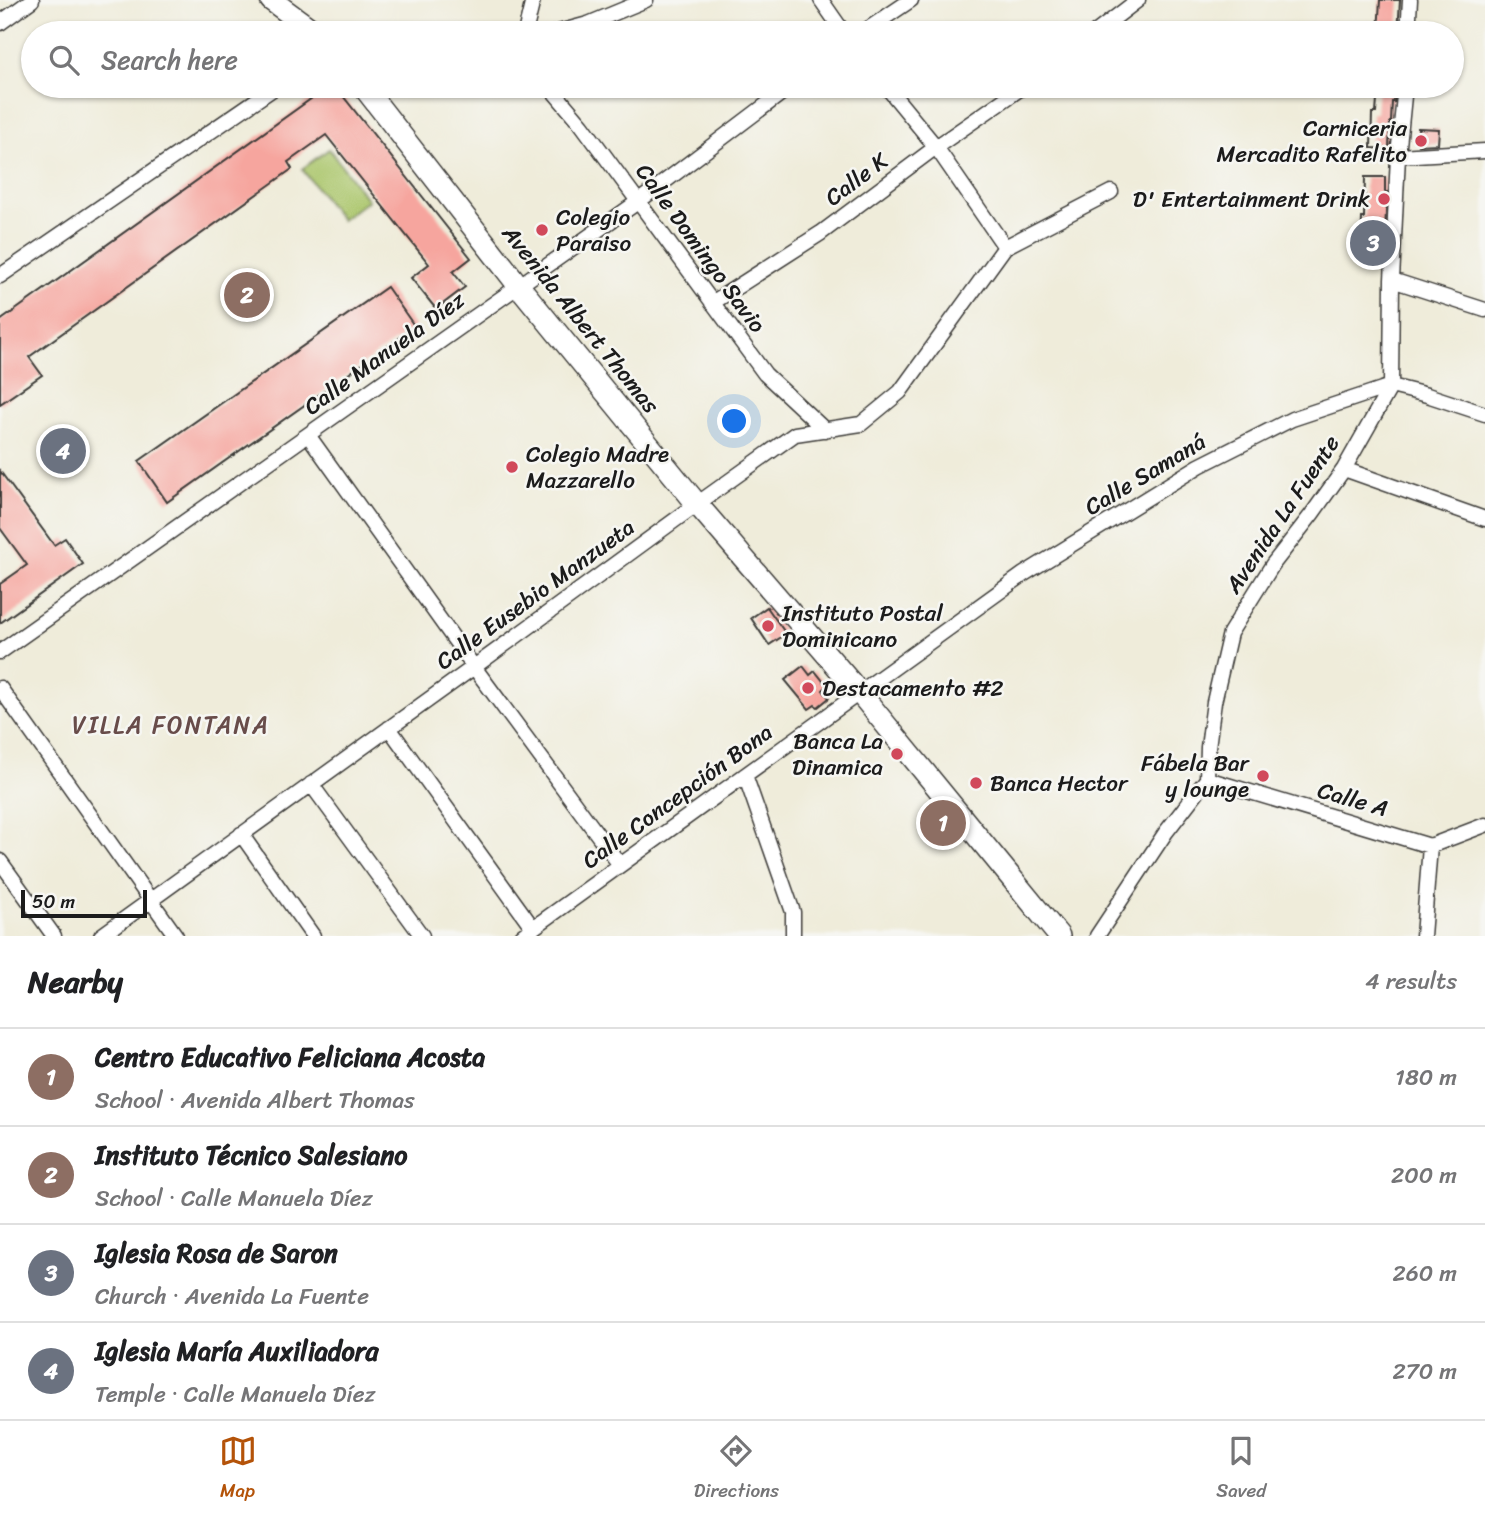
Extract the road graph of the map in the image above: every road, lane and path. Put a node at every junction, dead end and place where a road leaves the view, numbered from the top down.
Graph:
1 (32, 0) edge
2 (271, 0) edge
3 (533, 0) edge
4 (646, 0) edge
5 (821, 0) edge
6 (911, 0) edge
7 (1138, 0) edge
8 (1409, 0) edge
9 (300, 21) edge
10 (529, 21) edge
11 (595, 21) edge
12 (836, 21) edge
13 (880, 21) edge
14 (1111, 21) edge
15 (1408, 21) edge
16 (0, 23) edge
17 (260, 98) edge
18 (372, 98) edge
19 (559, 98) edge
20 (775, 98) edge
21 (896, 98) edge
22 (1007, 98) edge
23 (1404, 98) edge
24 (936, 147) junction
25 (1485, 151) edge
26 (1398, 156) junction
27 (1111, 192) dead end
28 (639, 201) junction
29 (1005, 247) junction
30 (0, 276) edge
31 (1392, 280) junction
32 (518, 285) junction
33 (712, 303) junction
34 (1485, 310) edge
35 (1391, 386) junction
36 (1485, 414) edge
37 (825, 429) junction
38 (308, 435) junction
39 (1344, 469) junction
40 (697, 503) junction
41 (1485, 519) edge
42 (0, 652) edge
43 (474, 667) junction
44 (0, 688) edge
45 (859, 692) junction
46 (389, 728) junction
47 (745, 775) junction
48 (1207, 779) junction
49 (311, 784) junction
50 (1485, 825) edge
51 (242, 834) junction
52 (1430, 846) junction
53 (0, 861) edge
54 (620, 866) junction
55 (150, 900) junction
56 (527, 932) edge
57 (54, 936) edge
58 (101, 936) edge
59 (176, 936) edge
60 (313, 936) edge
61 (422, 936) edge
62 (793, 936) edge
63 (1059, 936) edge
64 (1097, 936) edge
65 (1423, 936) edge

1 - 16 street
2 - 9 main road
3 - 10 street
4 - 11 street
5 - 12 street
6 - 13 street
7 - 14 street
8 - 15 street
17 - 30 street
18 - 32 main road, Avenida Albert Thomas
19 - 28 street, Calle Domingo Savio
20 - 28 street, Calle Manuela Díez
21 - 24 street
22 - 24 street, Calle K
23 - 26 street, Avenida La Fuente
24 - 29 street
24 - 33 street, Calle K
25 - 26 street
26 - 31 street, Avenida La Fuente
27 - 29 street, Calle Eusebio Manzueta
28 - 32 street, Calle Manuela Díez
28 - 33 street, Calle Domingo Savio
29 - 37 street, Calle Eusebio Manzueta
31 - 34 street
31 - 35 street, Avenida La Fuente
32 - 38 street, Calle Manuela Díez
32 - 40 main road, Avenida Albert Thomas
33 - 37 street, Calle Domingo Savio
35 - 36 street
35 - 39 street, Avenida La Fuente
35 - 45 street, Calle Samaná
37 - 40 street, Calle Eusebio Manzueta
38 - 42 street, Calle Manuela Díez
38 - 43 street
39 - 41 street
39 - 48 street, Avenida La Fuente
40 - 43 street, Calle Eusebio Manzueta
40 - 45 main road, Avenida Albert Thomas
43 - 46 street, Calle Eusebio Manzueta
43 - 54 street
44 - 55 street
45 - 47 street, Calle Concepción Bona
45 - 63 main road, Avenida Albert Thomas
46 - 49 street, Calle Eusebio Manzueta
46 - 56 street
47 - 54 street, Calle Concepción Bona
47 - 62 street
48 - 52 street, Calle A
48 - 64 street
49 - 51 street, Calle Eusebio Manzueta
49 - 61 street
50 - 52 street
51 - 55 street, Calle Eusebio Manzueta
51 - 60 street
52 - 65 street
53 - 57 street
54 - 56 street, Calle Concepción Bona
55 - 58 street, Calle Eusebio Manzueta
55 - 59 street

